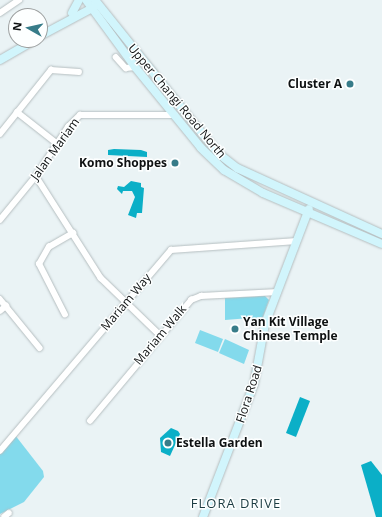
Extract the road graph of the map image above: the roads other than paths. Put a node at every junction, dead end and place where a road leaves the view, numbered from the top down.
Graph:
1 (19, 0) edge
2 (79, 0) edge
3 (93, 2) edge
4 (0, 13) edge
5 (76, 13) junction
6 (100, 21) junction
7 (48, 27) edge
8 (48, 31) edge
9 (12, 48) edge
10 (20, 48) edge
11 (0, 55) edge
12 (116, 57) dead end
13 (0, 60) edge
14 (135, 67) junction
15 (79, 72) dead end
16 (17, 112) junction
17 (176, 115) junction
18 (0, 134) edge
19 (58, 144) junction
20 (36, 176) junction
21 (311, 203) junction
22 (307, 213) junction
23 (0, 220) edge
24 (73, 233) junction
25 (382, 234) edge
26 (297, 241) junction
27 (382, 244) edge
28 (278, 292) junction
29 (0, 299) edge
30 (125, 303) junction
31 (6, 306) junction
32 (0, 311) edge
33 (65, 315) dead end
34 (160, 335) junction
35 (40, 348) dead end
36 (90, 421) dead end
37 (0, 451) edge
38 (203, 517) edge

1 - 4 street
2 - 5 street
3 - 5 street
3 - 6 street, Upper Changi Road North
3 - 21 street, Upper Changi Road North
5 - 6 street
5 - 7 street
5 - 8 street
6 - 14 street, Upper Changi Road North
9 - 11 street
10 - 13 street
12 - 14 street, Upper Changi Road North
14 - 17 street, Upper Changi Road North
15 - 16 street
16 - 18 street
16 - 19 street
17 - 19 street, Jalan Mariam
17 - 22 street, Upper Changi Road North
19 - 20 street, Jalan Mariam
20 - 23 street, Jalan Mariam
20 - 24 street
21 - 22 street
21 - 25 street, Upper Changi Road North
22 - 26 street
22 - 27 street, Upper Changi Road North
24 - 30 street
24 - 33 street
26 - 28 street
26 - 30 street, Mariam Way
28 - 34 street, Mariam Walk
28 - 38 street, Flora Road
29 - 31 street
30 - 34 street
30 - 37 street, Mariam Way
31 - 32 street
31 - 35 street
34 - 36 street, Mariam Walk

